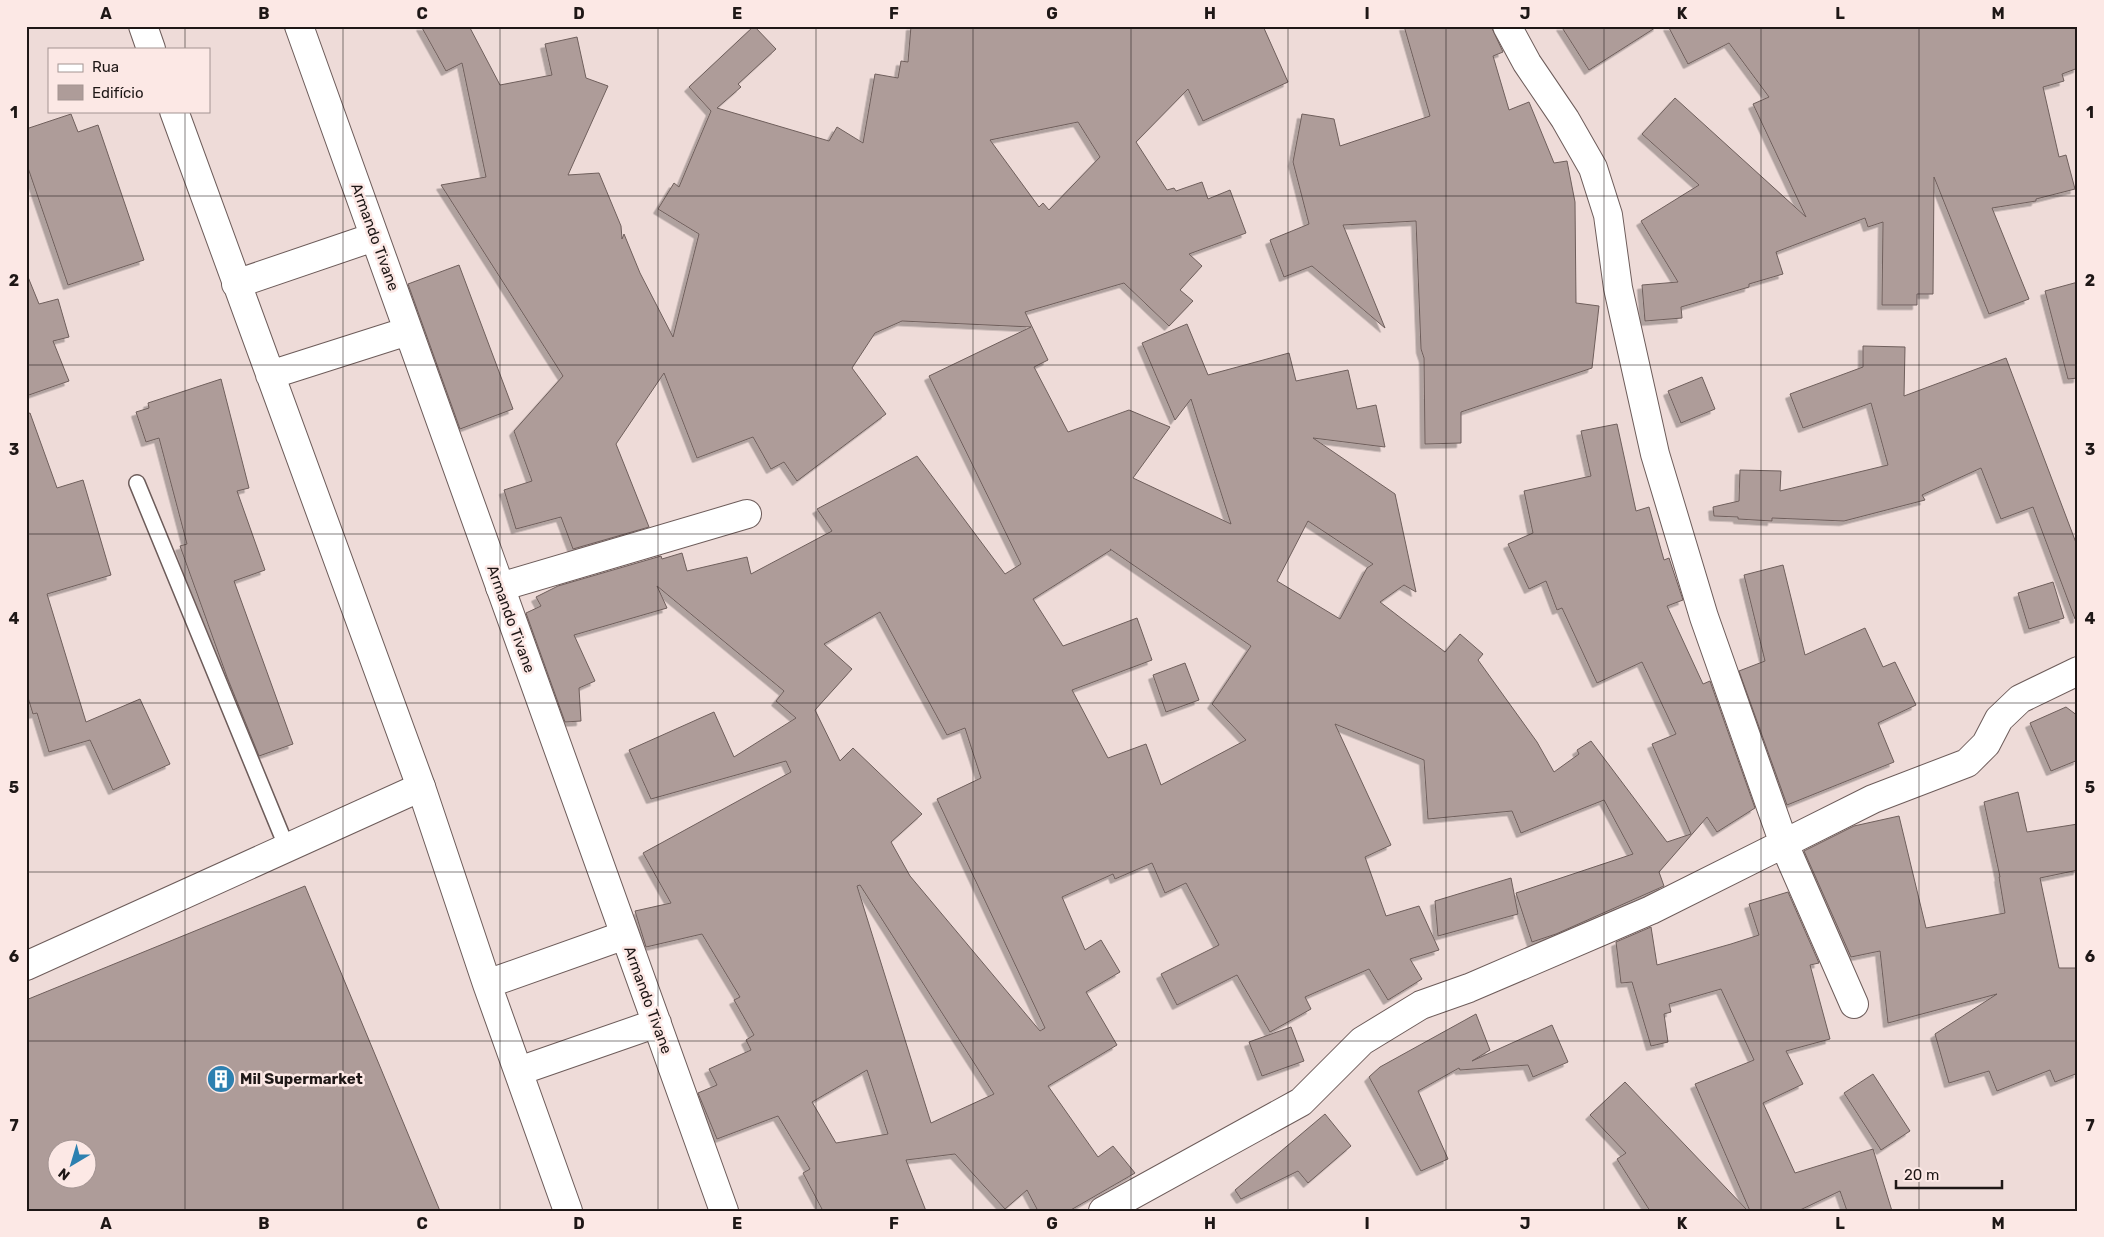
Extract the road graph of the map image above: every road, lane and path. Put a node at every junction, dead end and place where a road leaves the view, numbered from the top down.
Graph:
1 (143, 26) edge
2 (300, 26) edge
3 (1507, 26) edge
4 (151, 48) edge
5 (174, 112) edge
6 (374, 237) junction
7 (236, 284) junction
8 (408, 331) junction
9 (270, 375) junction
10 (137, 483) dead end
11 (747, 514) dead end
12 (500, 587) junction
13 (2078, 671) edge
14 (421, 787) junction
15 (1784, 844) junction
16 (287, 848) junction
17 (625, 935) junction
18 (26, 966) edge
19 (488, 984) junction
20 (1854, 1004) dead end
21 (657, 1024) junction
22 (519, 1071) junction
23 (568, 1211) edge
24 (724, 1211) edge
25 (1103, 1211) edge

1 - 4 street
2 - 6 street, Armando Tivane
3 - 15 street
5 - 7 street
6 - 7 street
6 - 8 street, Armando Tivane
7 - 9 street
8 - 9 street
8 - 12 street, Armando Tivane
9 - 14 street
10 - 16 lane
11 - 12 street
12 - 17 street, Armando Tivane
13 - 15 street
14 - 16 street
14 - 19 street
15 - 20 street
15 - 25 street
16 - 18 street
17 - 19 street
17 - 21 street, Armando Tivane
19 - 22 street
21 - 22 street
21 - 24 street, Armando Tivane
22 - 23 street

